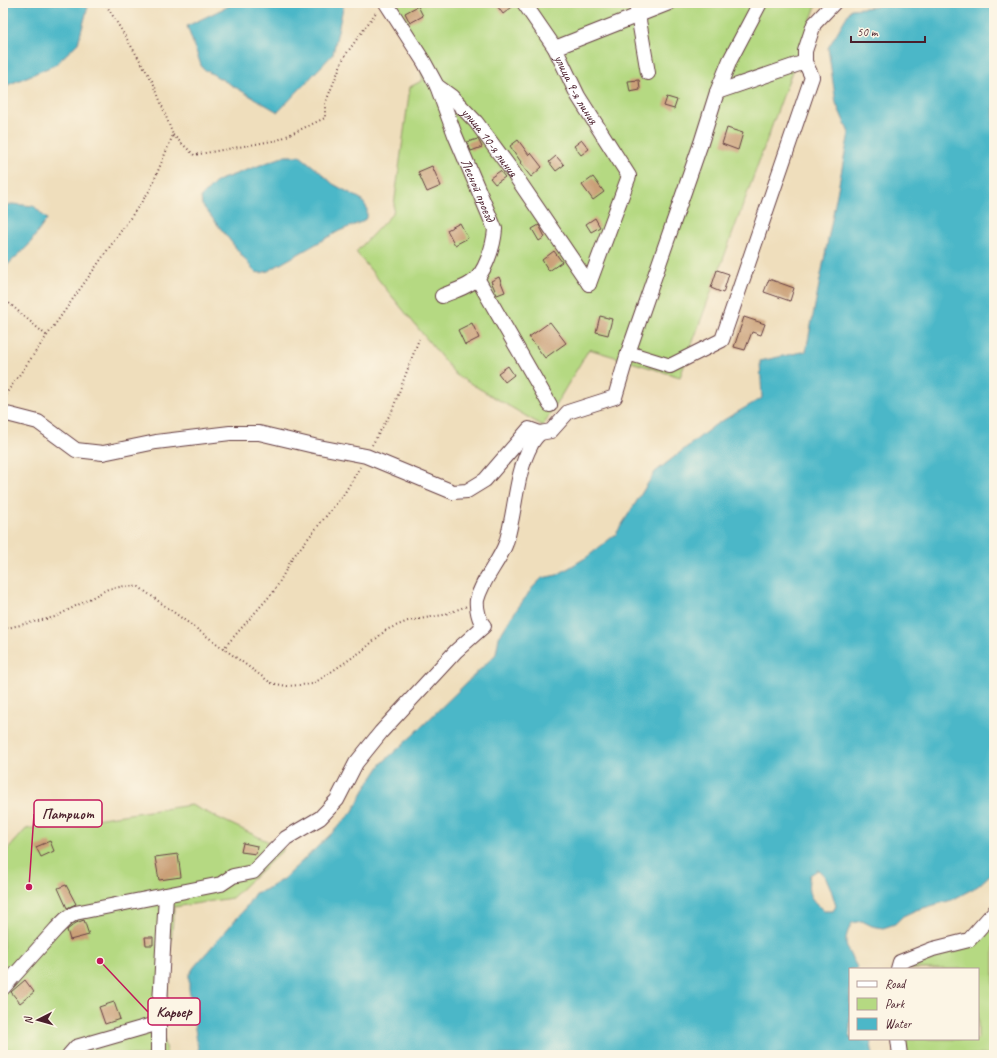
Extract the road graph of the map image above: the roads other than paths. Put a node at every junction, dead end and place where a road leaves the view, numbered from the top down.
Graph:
1 (524, 3) edge
2 (669, 3) edge
3 (760, 3) edge
4 (834, 3) edge
5 (382, 6) edge
6 (637, 9) edge
7 (555, 48) junction
8 (805, 62) junction
9 (648, 73) dead end
10 (437, 86) junction
11 (717, 92) junction
12 (477, 278) junction
13 (590, 284) joint
14 (442, 296) dead end
15 (628, 354) junction
16 (550, 405) dead end
17 (3, 413) edge
18 (540, 433) junction
19 (166, 895) junction
20 (994, 912) edge
21 (898, 968) edge
22 (3, 988) edge
23 (159, 1023) junction
24 (898, 1040) edge
25 (69, 1055) edge
26 (159, 1055) edge
27 (900, 1055) edge

1 - 7 street, улица 9-я линия
2 - 6 street
3 - 11 street
4 - 8 street
5 - 10 street, улица 10-я линия
6 - 7 street
6 - 9 street
7 - 13 street, улица 9-я линия
8 - 11 street
8 - 15 street
10 - 12 street, Лесной проезд
10 - 13 street, улица 10-я линия
11 - 15 street
12 - 14 street
12 - 16 street
15 - 18 street
17 - 18 street
18 - 19 street
19 - 22 street
19 - 23 street
20 - 21 street
23 - 25 street
23 - 26 street
24 - 27 street

